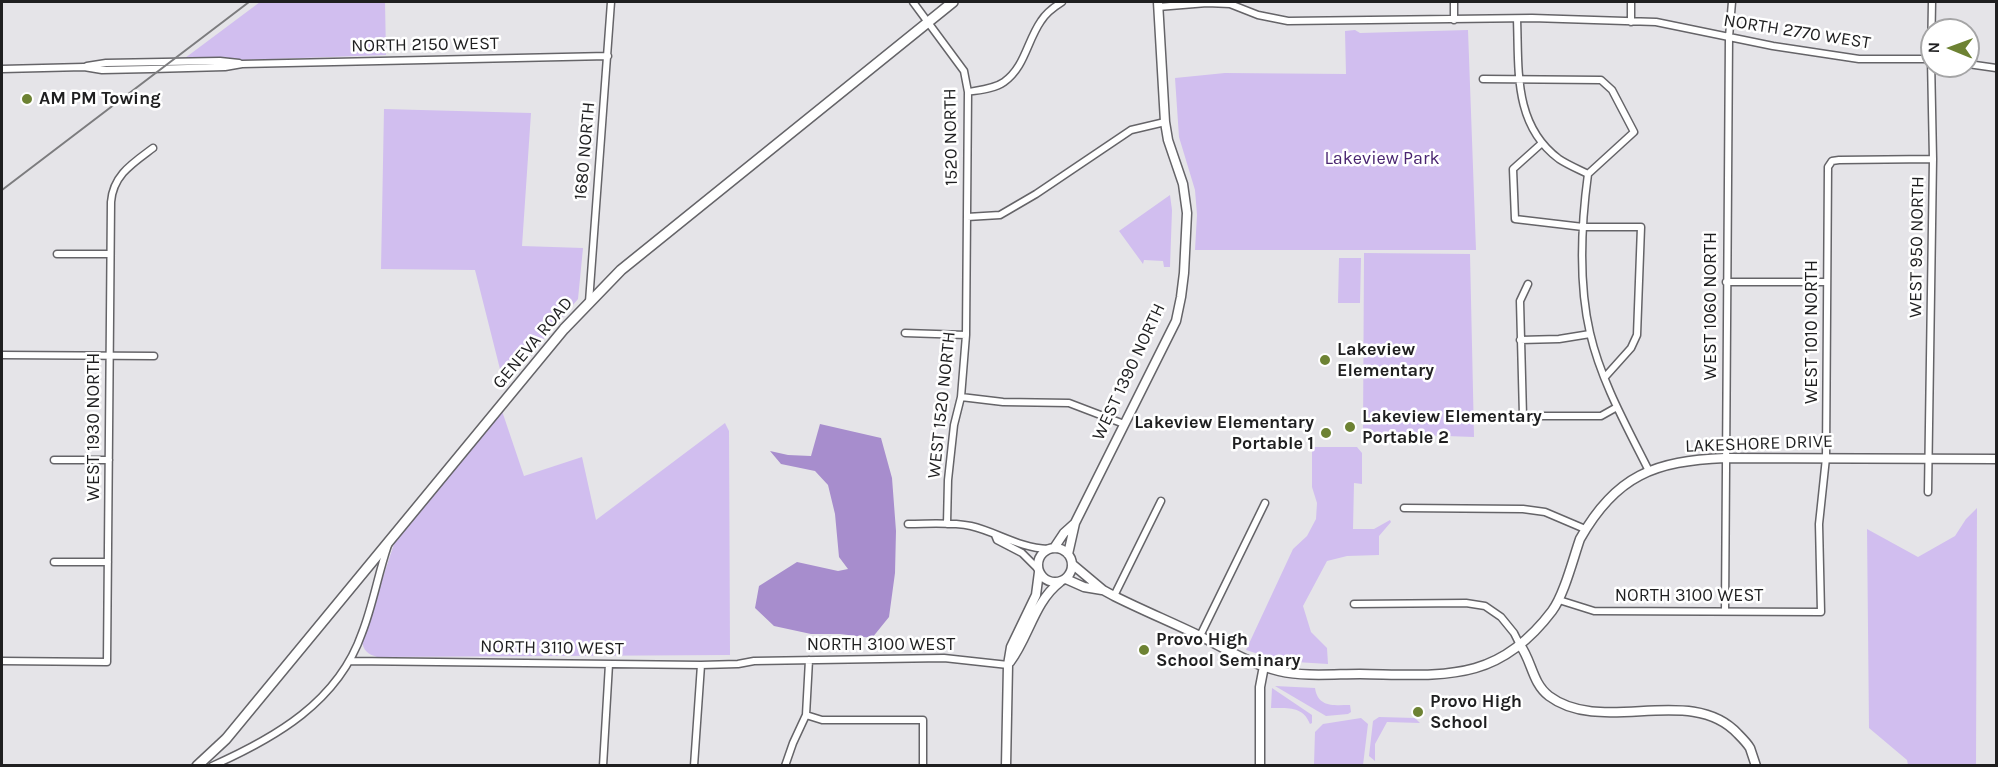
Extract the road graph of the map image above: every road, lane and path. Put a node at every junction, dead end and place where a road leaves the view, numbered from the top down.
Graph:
1 (611, 2) edge
2 (913, 2) edge
3 (952, 2) edge
4 (1062, 2) edge
5 (1454, 2) edge
6 (1631, 2) edge
7 (1732, 2) edge
8 (1932, 2) edge
9 (1158, 4) edge
10 (1932, 18) edge
11 (1517, 19) junction
12 (1454, 20) junction
13 (928, 21) junction
14 (1631, 21) junction
15 (1729, 37) junction
16 (608, 56) junction
17 (1920, 59) edge
18 (1980, 66) edge
19 (1996, 68) edge
20 (2, 69) edge
21 (1931, 78) edge
22 (1483, 79) dead end
23 (1520, 79) junction
24 (968, 92) junction
25 (1166, 122) junction
26 (1542, 143) junction
27 (153, 148) dead end
28 (1933, 159) junction
29 (1588, 174) junction
30 (967, 217) junction
31 (1583, 226) junction
32 (57, 254) dead end
33 (110, 254) junction
34 (1726, 282) junction
35 (1826, 282) junction
36 (1528, 284) dead end
37 (588, 302) junction
38 (905, 333) dead end
39 (966, 334) junction
40 (1590, 334) junction
41 (1520, 340) junction
42 (2, 355) edge
43 (110, 356) junction
44 (154, 356) dead end
45 (1605, 377) junction
46 (961, 397) junction
47 (1617, 407) junction
48 (1124, 424) junction
49 (1725, 458) junction
50 (1826, 458) junction
51 (1929, 458) junction
52 (1996, 459) edge
53 (54, 460) dead end
54 (109, 460) junction
55 (1649, 471) junction
56 (1928, 492) dead end
57 (1161, 501) dead end
58 (1265, 503) dead end
59 (1404, 508) dead end
60 (1075, 523) junction
61 (908, 524) dead end
62 (947, 524) junction
63 (1586, 529) junction
64 (994, 535) junction
65 (390, 542) junction
66 (1051, 548) junction
67 (1068, 554) junction
68 (54, 562) dead end
69 (108, 562) junction
70 (1072, 564) junction
71 (1039, 570) junction
72 (1063, 580) junction
73 (1103, 590) junction
74 (1113, 596) junction
75 (1559, 600) junction
76 (1354, 604) dead end
77 (1725, 611) junction
78 (1821, 612) joint
79 (1200, 636) junction
80 (1520, 645) junction
81 (809, 660) junction
82 (2, 661) edge
83 (350, 661) junction
84 (754, 661) joint
85 (609, 664) junction
86 (701, 665) junction
87 (1008, 665) junction
88 (1264, 666) junction
89 (806, 715) junction
90 (197, 765) edge
91 (212, 765) edge
92 (603, 765) edge
93 (694, 765) edge
94 (785, 765) edge
95 (923, 765) edge
96 (1006, 765) edge
97 (1260, 765) edge
98 (1756, 765) edge

1 - 16 street, 1680 NORTH
2 - 13 street, 1520 NORTH
3 - 13 main road, GENEVA ROAD
4 - 24 street
5 - 12 street
6 - 14 street
7 - 15 street, WEST 1060 NORTH
8 - 10 street, WEST 950 NORTH
9 - 12 street, NORTH 2770 WEST
9 - 25 street, WEST 1390 NORTH
11 - 12 street, NORTH 2770 WEST
11 - 14 street, NORTH 2770 WEST
11 - 23 street
13 - 24 street, 1520 NORTH
13 - 37 main road, GENEVA ROAD
14 - 15 street, NORTH 2770 WEST
15 - 17 street, NORTH 2770 WEST
15 - 34 street, WEST 1060 NORTH
16 - 20 street, NORTH 2150 WEST
16 - 37 street, 1680 NORTH
18 - 19 street
21 - 28 street, WEST 950 NORTH
22 - 23 street
23 - 26 street
23 - 29 street
24 - 30 street, 1520 NORTH
25 - 30 street
25 - 48 street, WEST 1390 NORTH
26 - 29 street
26 - 31 street
27 - 33 street, WEST 1930 NORTH
28 - 35 street, WEST 1010 NORTH
28 - 51 street, WEST 950 NORTH
29 - 31 street
30 - 39 street, WEST 1520 NORTH
31 - 40 street
31 - 45 street
32 - 33 street
33 - 43 street, WEST 1930 NORTH
34 - 35 street
34 - 49 street, WEST 1060 NORTH
35 - 50 street, WEST 1010 NORTH
36 - 41 street
37 - 65 main road, GENEVA ROAD
38 - 39 street
39 - 46 street, WEST 1520 NORTH
40 - 41 street
40 - 45 street
41 - 47 street
42 - 43 street
43 - 44 street
43 - 54 street, WEST 1930 NORTH
45 - 47 street
46 - 48 street
46 - 62 street, WEST 1520 NORTH
47 - 55 street
48 - 60 street, WEST 1390 NORTH
49 - 50 street, LAKESHORE DRIVE
49 - 55 street, LAKESHORE DRIVE
49 - 77 street, WEST 1060 NORTH
50 - 51 street, LAKESHORE DRIVE
50 - 78 street, WEST 1010 NORTH
51 - 52 street, LAKESHORE DRIVE
51 - 56 street, WEST 950 NORTH
53 - 54 street
54 - 69 street, WEST 1930 NORTH
55 - 63 street, LAKESHORE DRIVE
57 - 74 street
58 - 79 street
59 - 63 street
60 - 66 street, WEST 1390 NORTH
60 - 67 street, WEST 1390 NORTH
61 - 62 street
62 - 64 street
63 - 75 street, LAKESHORE DRIVE
64 - 66 street
64 - 71 street
65 - 83 street
65 - 90 main road, GENEVA ROAD
66 - 67 street
66 - 71 street
67 - 70 street
68 - 69 street
69 - 82 street, WEST 1930 NORTH
70 - 72 street
70 - 73 street, LAKESHORE DRIVE
71 - 72 street
71 - 87 street
72 - 73 street, LAKESHORE DRIVE
72 - 87 street
73 - 74 street, LAKESHORE DRIVE
74 - 79 street, LAKESHORE DRIVE
75 - 77 street, NORTH 3100 WEST
75 - 80 street, LAKESHORE DRIVE
76 - 80 street
77 - 78 street, NORTH 3100 WEST
79 - 88 street, LAKESHORE DRIVE
80 - 88 street, LAKESHORE DRIVE
80 - 98 street
81 - 84 street, NORTH 3100 WEST
81 - 87 street, NORTH 3100 WEST
81 - 89 street
83 - 85 street, NORTH 3110 WEST
83 - 91 street
84 - 86 street, NORTH 3110 WEST
85 - 86 street, NORTH 3110 WEST
85 - 92 street
86 - 93 street
87 - 96 street
88 - 97 street
89 - 94 street
89 - 95 street

